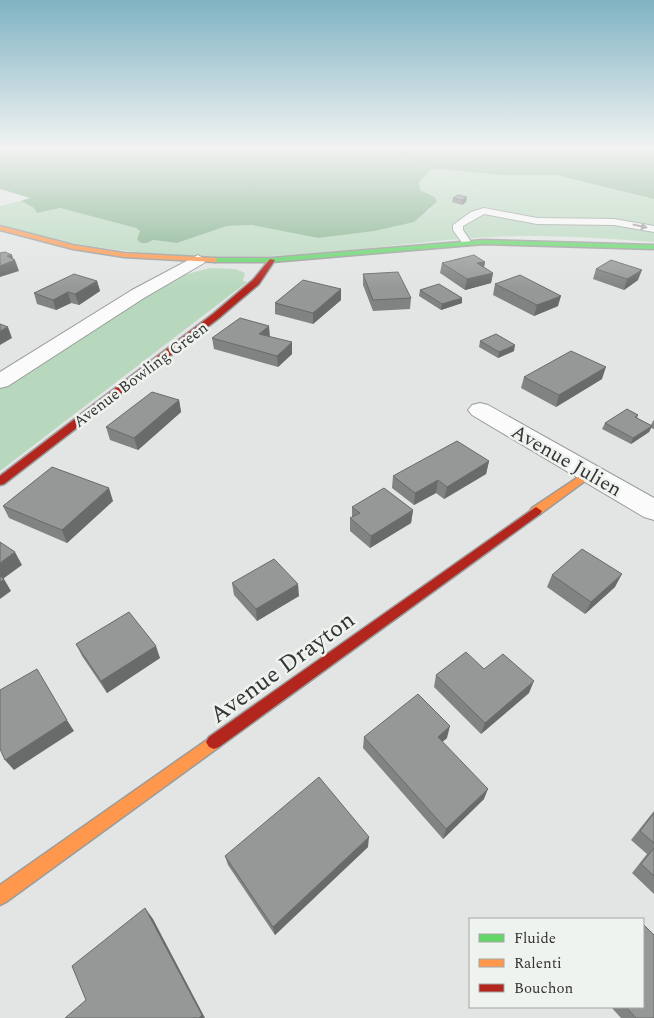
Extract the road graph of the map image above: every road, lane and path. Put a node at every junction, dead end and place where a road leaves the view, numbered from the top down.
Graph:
1 (0, 228) edge
2 (654, 229) edge
3 (466, 242) junction
4 (654, 247) edge
5 (198, 260) junction
6 (272, 260) junction
7 (0, 381) edge
8 (480, 410) dead end
9 (589, 473) junction
10 (0, 481) edge
11 (654, 510) edge
12 (0, 896) edge

1 - 5 street
3 -> 2 lane
3 - 4 street
3 - 6 street
5 - 6 street
5 - 7 street
6 - 10 street, Avenue Bowling Green
8 - 9 street, Avenue Julien
9 - 11 street, Avenue Julien
9 - 12 street, Avenue Drayton

